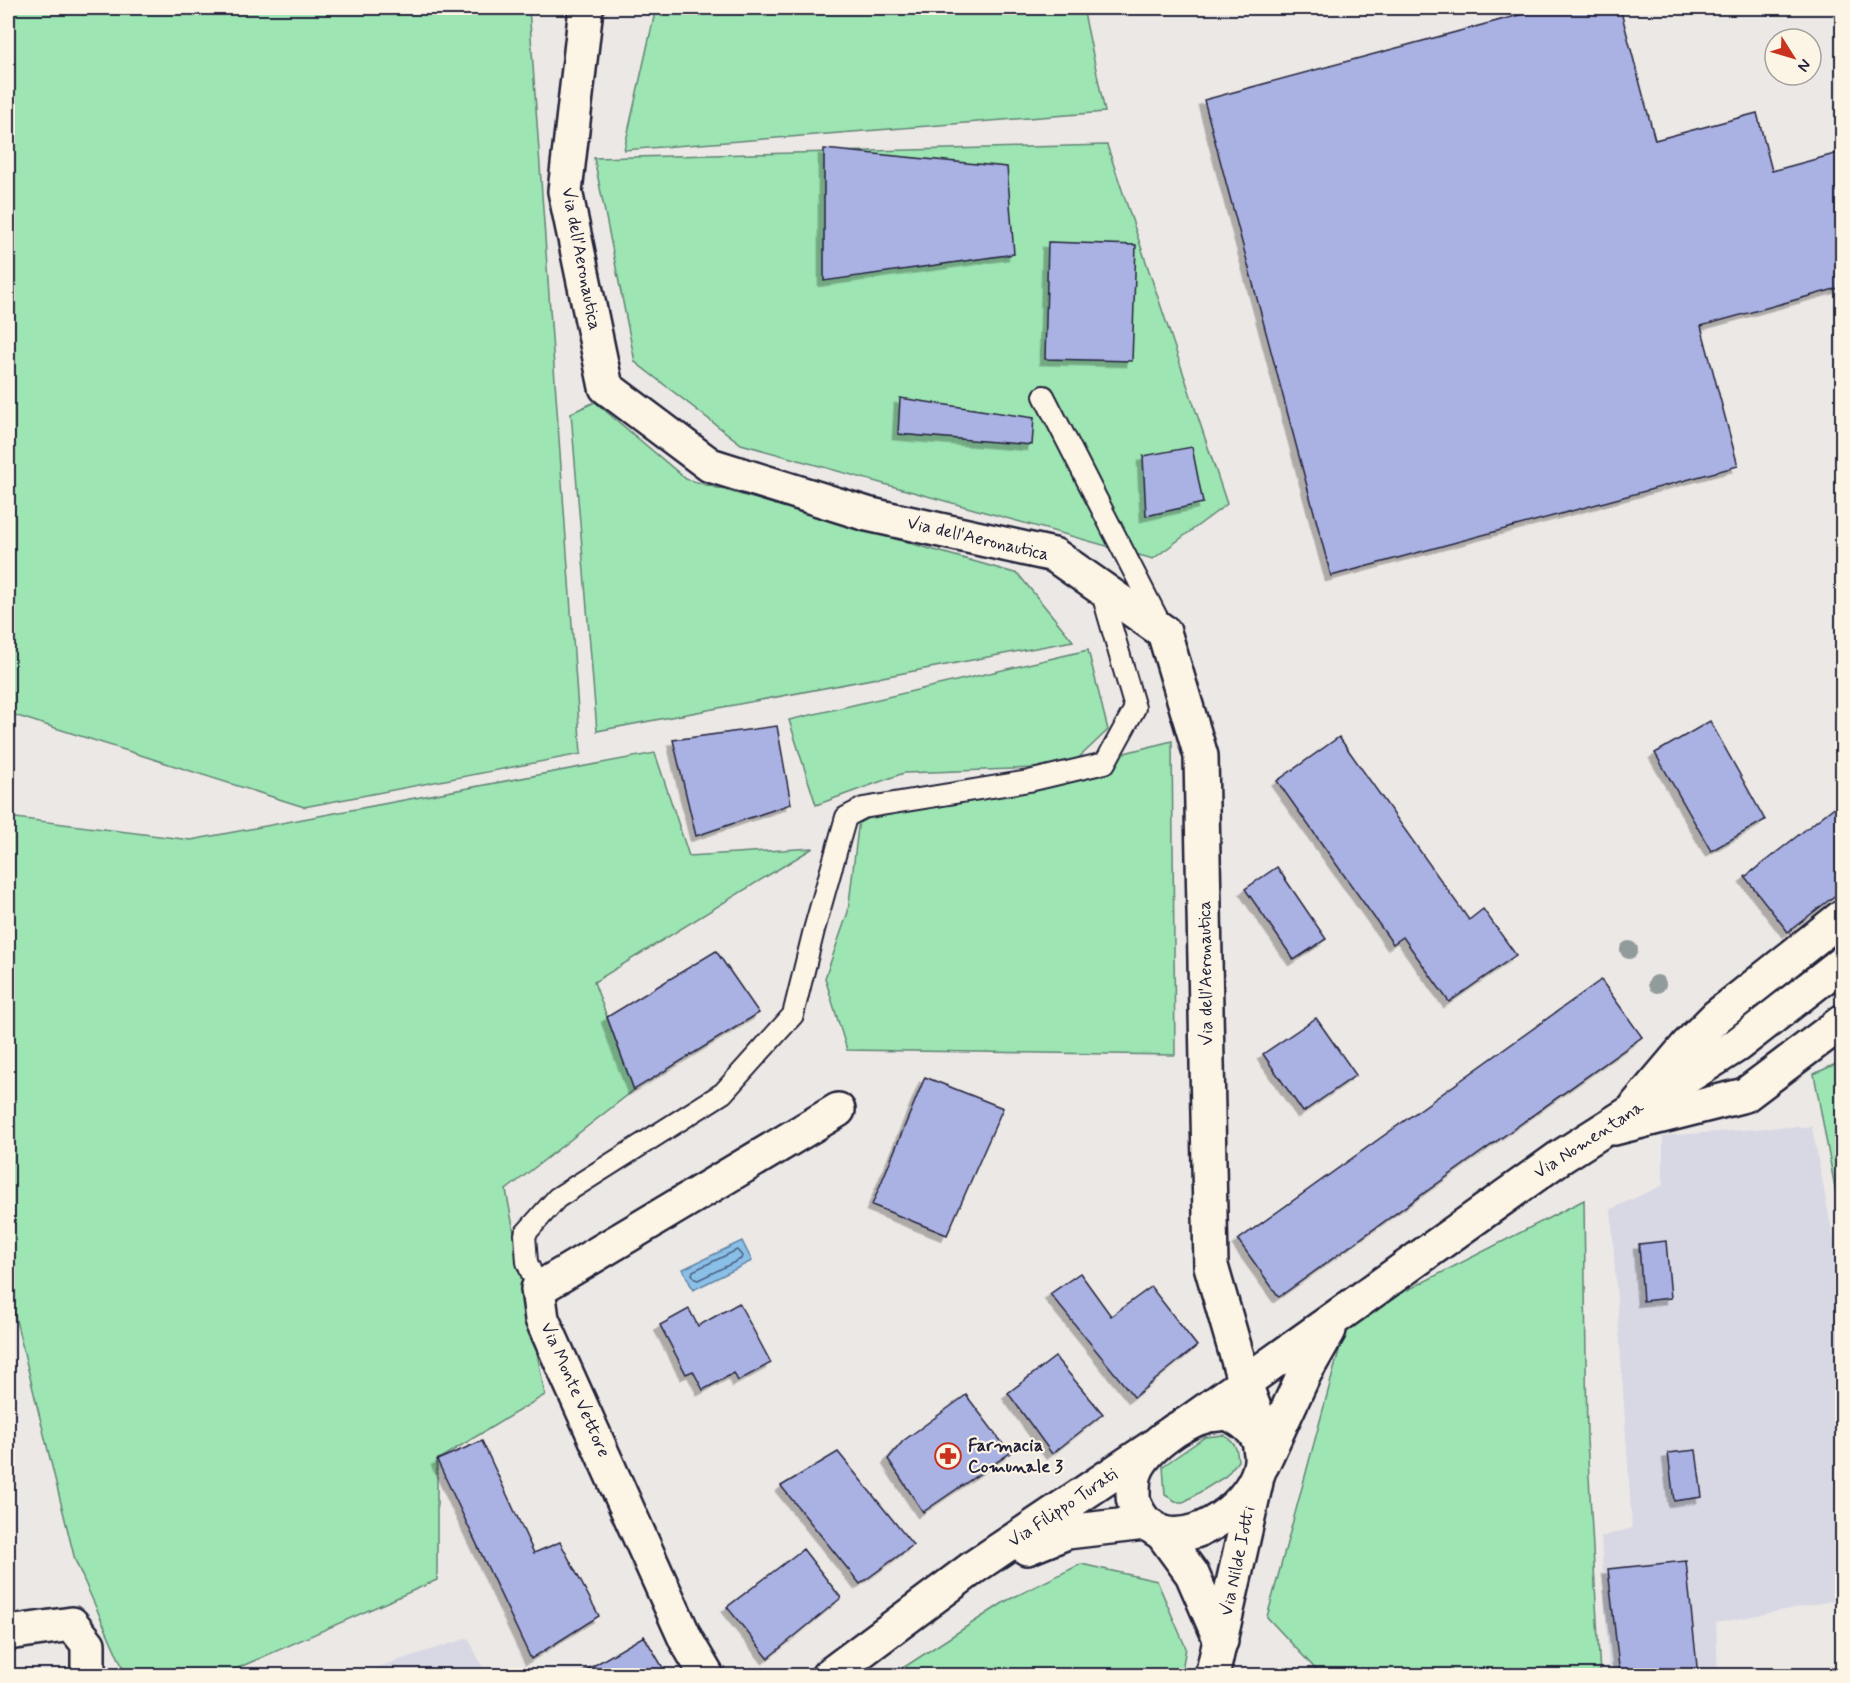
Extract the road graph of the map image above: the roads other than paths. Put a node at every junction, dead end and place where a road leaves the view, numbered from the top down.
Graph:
1 (586, 8) edge
2 (1044, 396) dead end
3 (1100, 587) junction
4 (1164, 632) junction
5 (1842, 916) edge
6 (1842, 963) edge
7 (1842, 1022) edge
8 (838, 1110) dead end
9 (1632, 1111) junction
10 (1598, 1132) junction
11 (538, 1288) junction
12 (1336, 1318) junction
13 (1245, 1384) junction
14 (1188, 1423) junction
15 (1151, 1448) junction
16 (1259, 1462) junction
17 (1153, 1528) junction
18 (974, 1567) junction
19 (8, 1634) edge
20 (1221, 1641) junction
21 (88, 1676) edge
22 (707, 1676) edge
23 (828, 1676) edge
24 (1212, 1676) edge

1 - 3 street, Via dell'Aeronautica
2 - 4 lane
3 - 4 street, Via dell'Aeronautica
3 - 11 lane
4 - 13 street, Via dell'Aeronautica
5 - 9 street
6 - 9 street, Via Nomentana
7 - 10 street
8 - 11 street
9 - 10 street, Via Nomentana
10 - 12 street, Via Nomentana
11 - 22 street, Via Monte Vettore
12 - 13 street, Via Nomentana
12 - 16 street, Via Nomentana
13 - 14 street, Via Nomentana
13 - 16 street, Via dell'Aeronautica
14 - 15 street
14 - 16 street
15 - 17 street
15 - 18 street, Via Filippo Turati
16 - 17 street
16 - 20 street, Via Nilde Iotti
17 - 18 street, Via Filippo Turati
17 - 20 street, Via Nilde Iotti
18 - 23 street, Via Filippo Turati
19 - 21 street
20 - 24 street, Via Nilde Iotti

